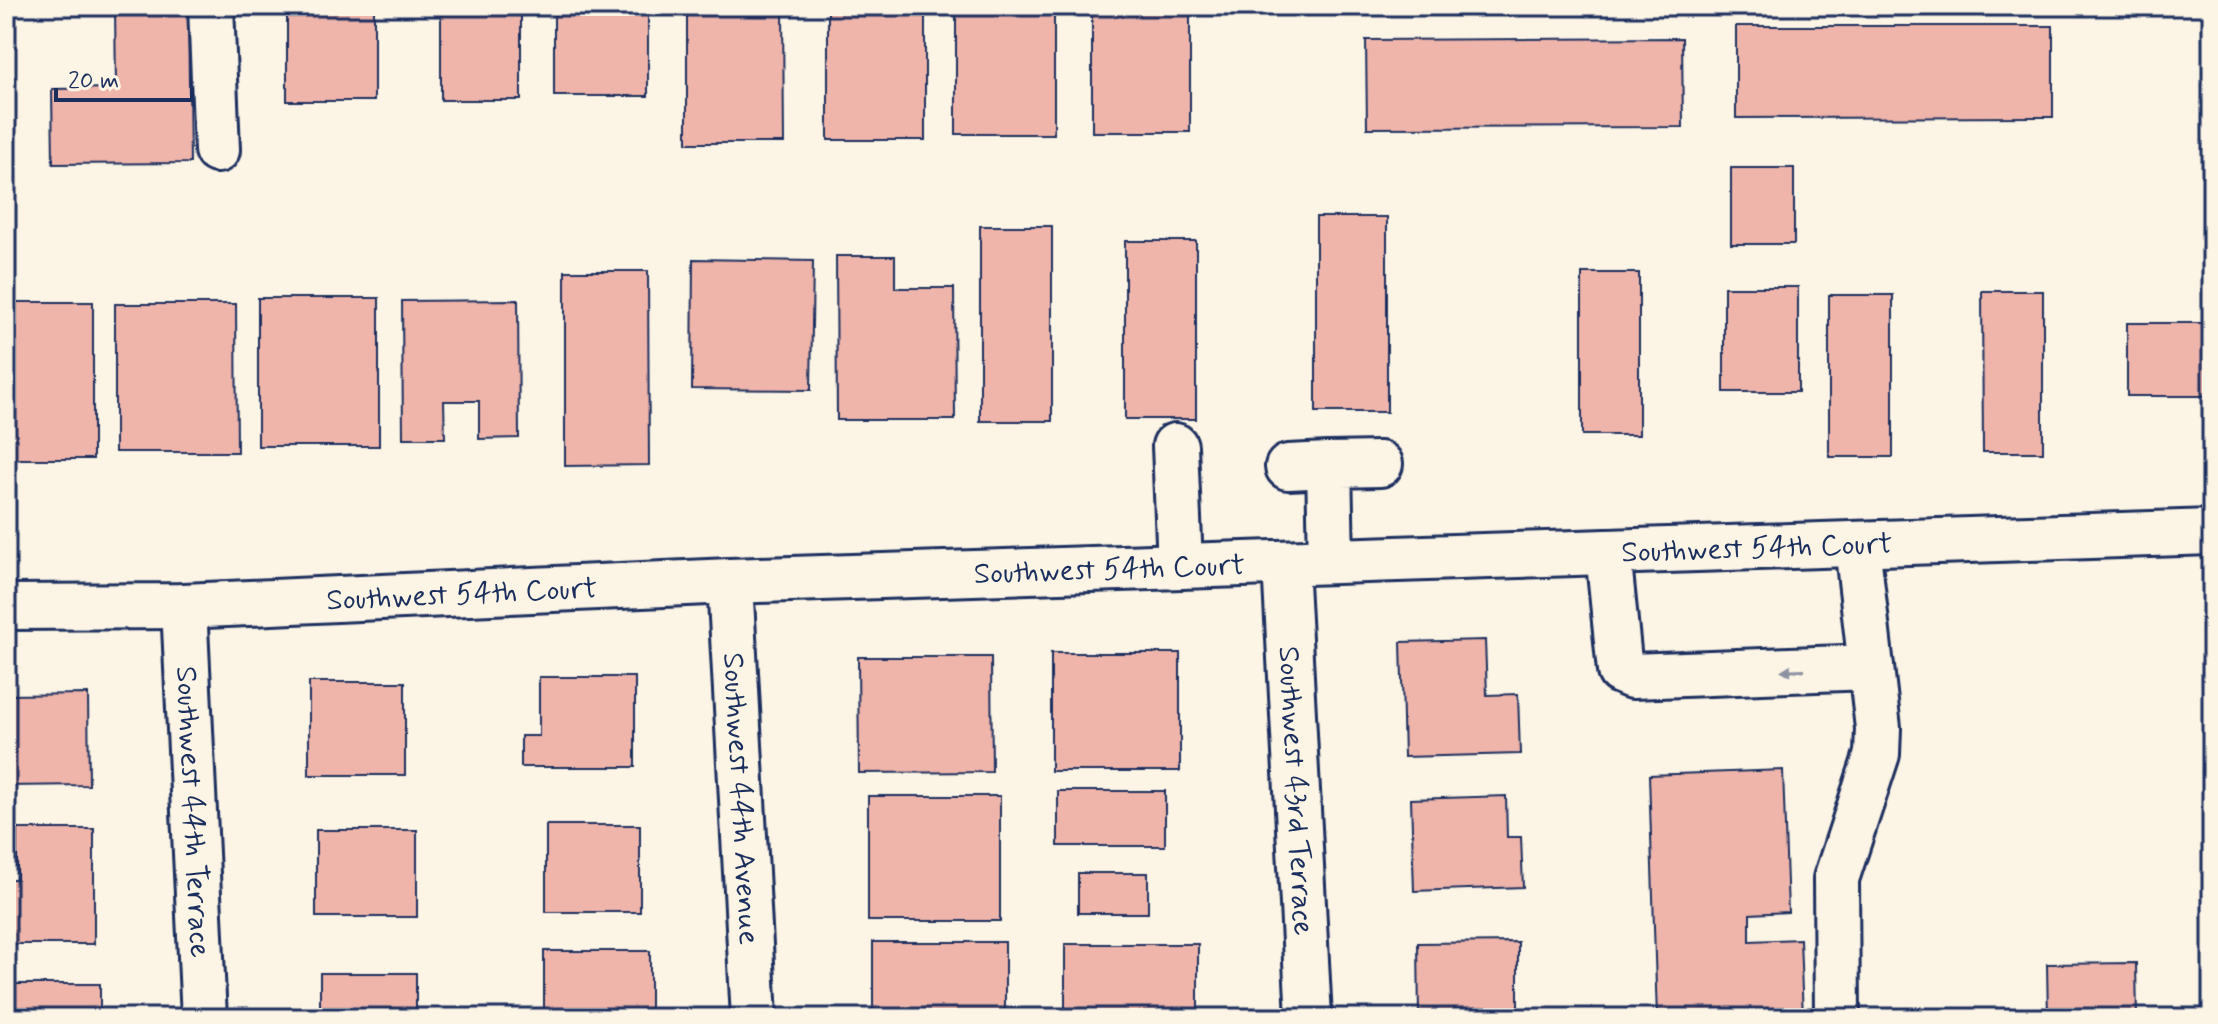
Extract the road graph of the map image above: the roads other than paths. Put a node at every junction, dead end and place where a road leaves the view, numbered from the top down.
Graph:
1 (211, 6) edge
2 (217, 150) dead end
3 (1175, 446) dead end
4 (1380, 464) dead end
5 (2212, 532) edge
6 (1857, 545) junction
7 (1608, 552) junction
8 (1331, 561) junction
9 (1285, 563) junction
10 (1180, 566) junction
11 (730, 581) junction
12 (184, 606) junction
13 (6, 607) edge
14 (1871, 667) junction
15 (204, 1018) edge
16 (754, 1018) edge
17 (1309, 1018) edge
18 (1837, 1018) edge

1 - 2 street
3 - 10 street
4 - 8 street
5 - 6 street, Southwest 54th Court
6 - 7 street, Southwest 54th Court
6 - 14 street
7 - 8 street, Southwest 54th Court
14 -> 7 street
8 - 9 street, Southwest 54th Court
9 - 10 street, Southwest 54th Court
9 - 17 street, Southwest 43rd Terrace
10 - 11 street, Southwest 54th Court
11 - 12 street, Southwest 54th Court
11 - 16 street, Southwest 44th Avenue
12 - 13 street, Southwest 54th Court
12 - 15 street, Southwest 44th Terrace
14 - 18 street

